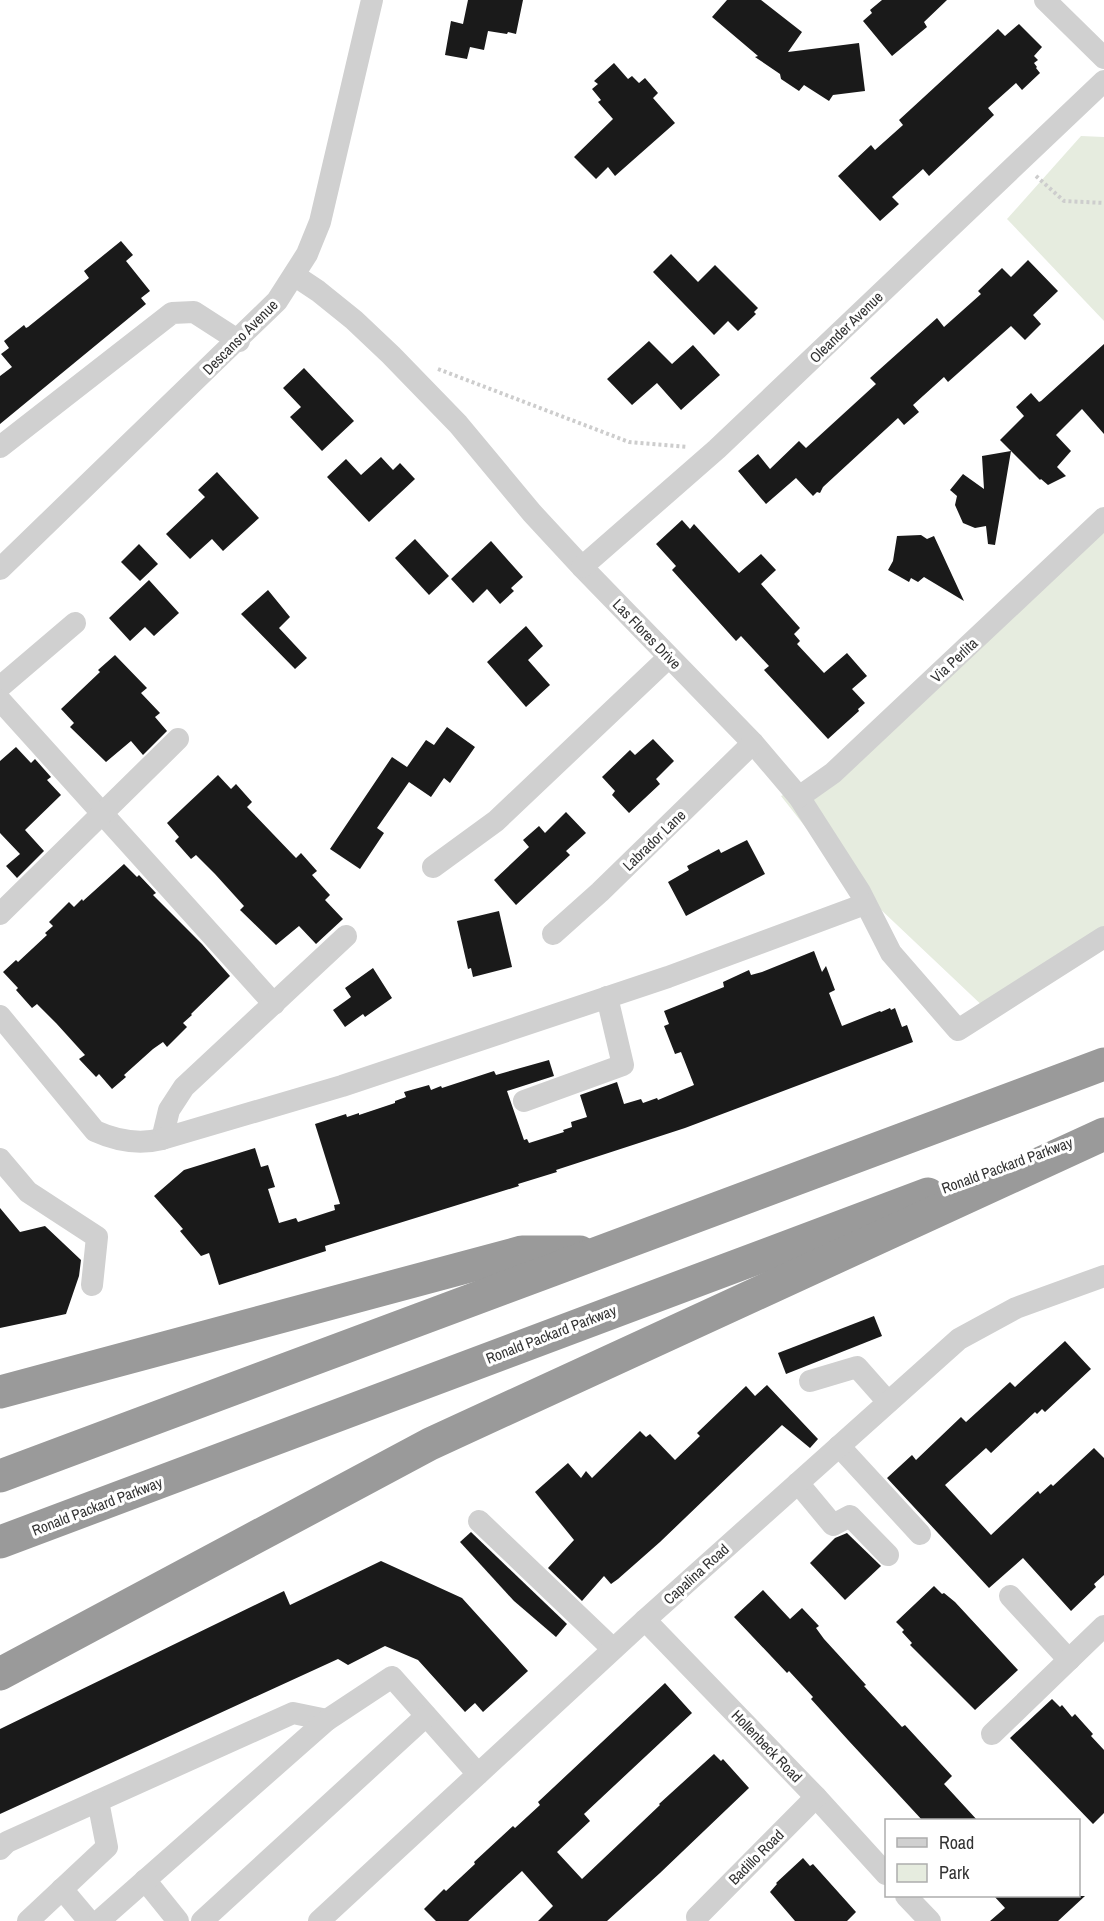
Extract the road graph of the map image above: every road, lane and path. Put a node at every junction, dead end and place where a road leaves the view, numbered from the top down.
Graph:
1 (372, 0) edge
2 (1045, 0) edge
3 (1104, 58) edge
4 (1104, 81) edge
5 (1019, 162) junction
6 (1104, 203) edge
7 (294, 275) junction
8 (239, 341) junction
9 (432, 367) dead end
10 (0, 447) edge
11 (717, 449) junction
12 (1104, 518) edge
13 (582, 567) junction
14 (0, 569) edge
15 (75, 623) dead end
16 (669, 657) junction
17 (0, 687) edge
18 (0, 700) edge
19 (178, 739) dead end
20 (753, 743) junction
21 (799, 797) junction
22 (101, 814) junction
23 (433, 867) dead end
24 (865, 904) junction
25 (3, 905) edge
26 (552, 934) dead end
27 (346, 936) dead end
28 (1104, 937) edge
29 (607, 997) junction
30 (274, 1004) junction
31 (0, 1016) edge
32 (1104, 1064) edge
33 (524, 1101) dead end
34 (1104, 1129) edge
35 (1104, 1134) edge
36 (162, 1139) junction
37 (0, 1159) edge
38 (603, 1252) junction
39 (1104, 1276) edge
40 (92, 1285) dead end
41 (810, 1381) dead end
42 (0, 1392) edge
43 (888, 1402) junction
44 (839, 1446) junction
45 (0, 1476) edge
46 (798, 1483) junction
47 (479, 1521) dead end
48 (920, 1534) dead end
49 (0, 1542) edge
50 (888, 1555) dead end
51 (1010, 1596) dead end
52 (645, 1620) junction
53 (1104, 1626) edge
54 (613, 1649) junction
55 (1069, 1660) junction
56 (0, 1674) edge
57 (426, 1716) junction
58 (327, 1720) junction
59 (992, 1734) dead end
60 (478, 1774) junction
61 (816, 1797) junction
62 (98, 1801) junction
63 (0, 1849) edge
64 (885, 1873) edge
65 (145, 1880) junction
66 (62, 1889) junction
67 (907, 1897) edge
68 (697, 1917) dead end
69 (28, 1921) edge
70 (89, 1921) edge
71 (99, 1921) edge
72 (178, 1921) edge
73 (202, 1921) edge
74 (319, 1921) edge
75 (930, 1921) edge

1 - 7 street, Descanso Avenue
2 - 3 street
4 - 5 street, Oleander Avenue
5 - 6 path
5 - 11 street, Oleander Avenue
7 - 8 street, Descanso Avenue
7 - 13 street, Las Flores Drive
8 - 10 street
8 - 14 street, Descanso Avenue
9 - 11 path
11 - 13 street, Oleander Avenue
12 - 21 street, Via Perlita
13 - 16 street, Las Flores Drive
15 - 17 street
16 - 20 street, Las Flores Drive
16 - 23 street
18 - 22 street
19 - 22 street
20 - 21 street, Las Flores Drive
20 - 26 street, Labrador Lane
21 - 24 street, Las Flores Drive
22 - 25 street
22 - 30 street
24 - 28 street, Las Flores Drive
24 - 29 street
27 - 30 street
29 - 33 street
29 - 36 street
30 - 36 street
31 - 36 street
32 - 38 highway
34 - 49 highway, Ronald Packard Parkway
35 - 56 highway
37 - 40 street
38 - 42 highway
38 - 45 highway
39 - 43 street, Capalina Road
41 - 43 street
43 - 44 street, Capalina Road
44 - 46 street, Capalina Road
44 - 48 street
46 - 50 street
46 - 52 street, Capalina Road
47 - 54 street
51 - 55 street
52 - 54 street, Capalina Road
52 - 61 street, Hollenbeck Road
53 - 55 street
54 - 60 street, Capalina Road
55 - 59 street
57 - 58 street
57 - 60 street
57 - 73 street
58 - 62 street
58 - 65 street
60 - 74 street, Capalina Road
61 - 64 street, Hollenbeck Road
61 - 68 street, Badillo Road
62 - 63 street
62 - 66 street
65 - 71 street
65 - 72 street
66 - 69 street
66 - 70 street
67 - 75 street

